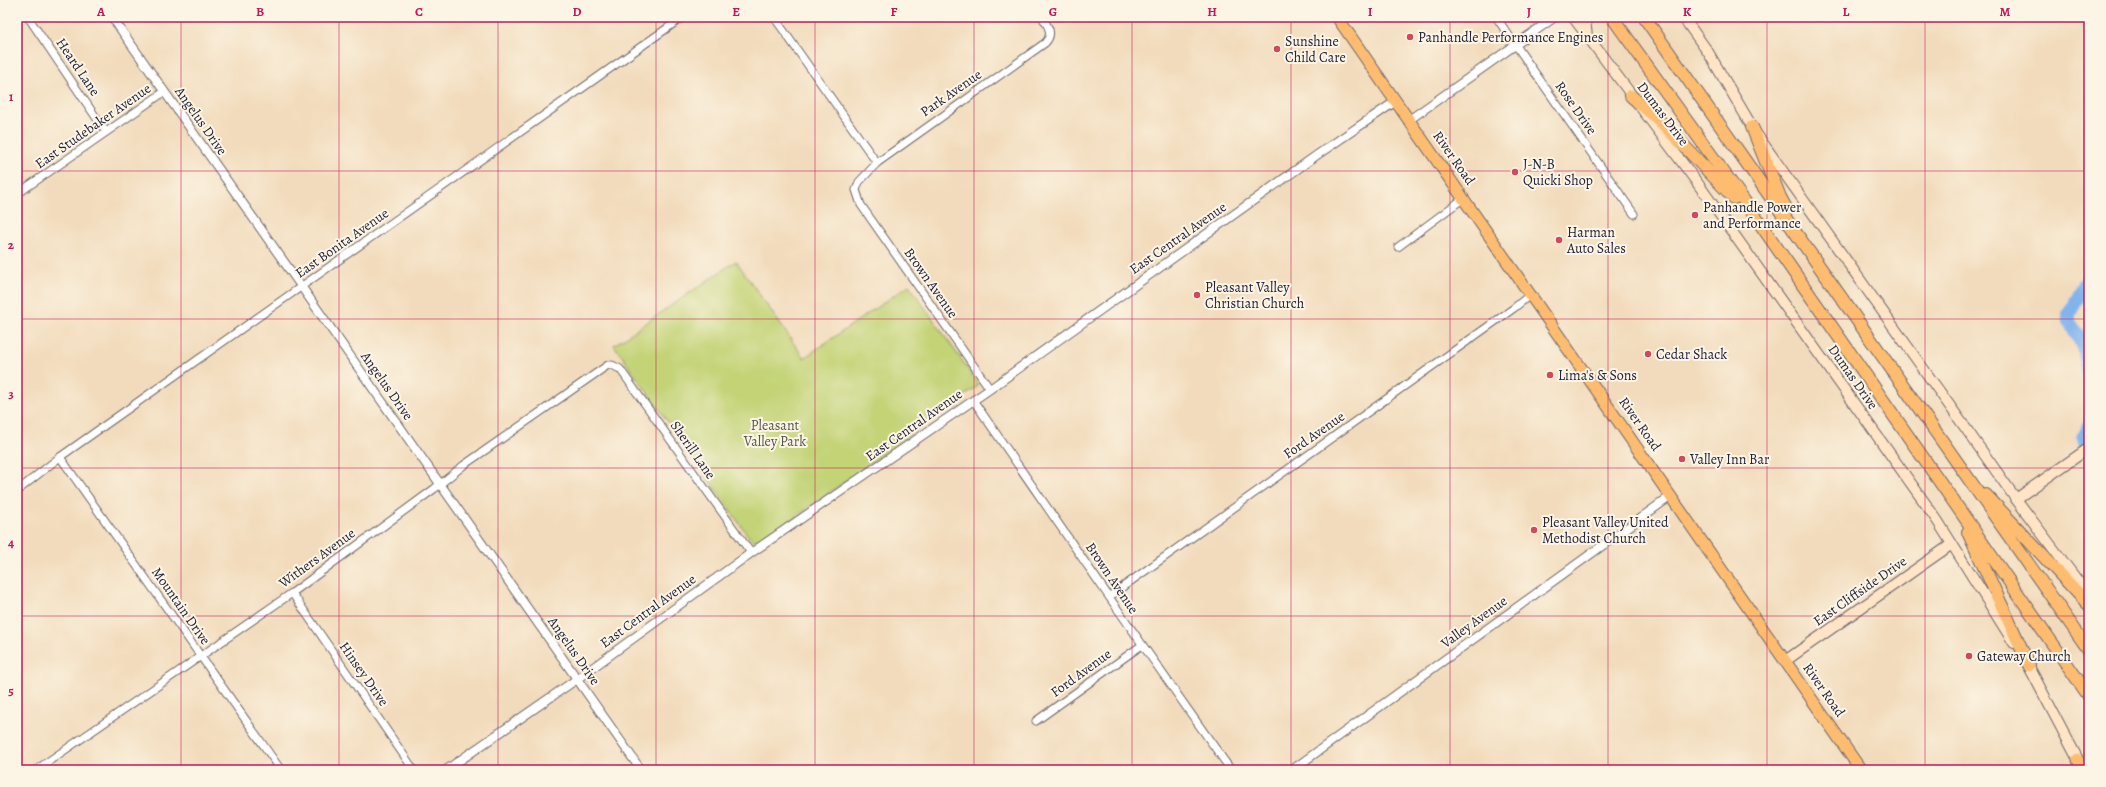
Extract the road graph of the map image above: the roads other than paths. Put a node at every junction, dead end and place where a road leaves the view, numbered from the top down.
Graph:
1 (28, 17) edge
2 (112, 17) edge
3 (683, 17) edge
4 (774, 17) edge
5 (1042, 17) edge
6 (1337, 17) edge
7 (1496, 17) edge
8 (1555, 17) edge
9 (1573, 17) edge
10 (1587, 17) edge
11 (1644, 17) edge
12 (1683, 17) edge
13 (1614, 19) edge
14 (1587, 38) junction
15 (1516, 45) junction
16 (164, 92) junction
17 (1631, 96) junction
18 (1396, 101) junction
19 (1409, 120) junction
20 (1752, 127) junction
21 (106, 132) junction
22 (876, 163) junction
23 (856, 190) joint
24 (17, 194) edge
25 (1464, 198) junction
26 (1634, 214) dead end
27 (1765, 231) junction
28 (1398, 247) dead end
29 (1828, 280) junction
30 (302, 287) junction
31 (1531, 294) junction
32 (612, 364) joint
33 (990, 389) junction
34 (973, 400) junction
35 (2089, 448) edge
36 (60, 457) junction
37 (1961, 470) junction
38 (440, 484) junction
39 (17, 491) edge
40 (1671, 496) junction
41 (2016, 499) junction
42 (1956, 505) junction
43 (1952, 544) junction
44 (750, 553) junction
45 (292, 592) junction
46 (1110, 596) junction
47 (2089, 596) edge
48 (2089, 605) edge
49 (1142, 645) junction
50 (2089, 650) edge
51 (201, 655) junction
52 (1785, 660) junction
53 (2029, 666) junction
54 (577, 679) junction
55 (2089, 696) edge
56 (1036, 721) dead end
57 (2081, 767) edge
58 (36, 770) edge
59 (281, 770) edge
60 (414, 770) edge
61 (446, 770) edge
62 (641, 770) edge
63 (1231, 770) edge
64 (1292, 770) edge
65 (1861, 770) edge
66 (2089, 770) edge

1 - 21 street, Heard Lane
2 - 16 street, Angelus Drive
3 - 30 street, East Bonita Avenue
4 - 22 street
5 - 22 street, Park Avenue
6 - 18 main road, River Road
7 - 15 street, Rose Drive
8 - 15 street
9 - 14 main road, Dumas Drive
10 - 14 main road
11 - 29 highway
12 - 20 main road
13 - 27 highway
14 - 17 main road, Dumas Drive
15 - 19 street
15 - 26 street, Rose Drive
16 - 21 street, East Studebaker Avenue
16 - 30 street, Angelus Drive
17 - 27 highway
17 - 43 main road, Dumas Drive
18 - 19 main road, River Road
18 - 33 street, East Central Avenue
19 - 25 main road, River Road
20 - 29 highway
20 - 41 main road
21 - 24 street, East Studebaker Avenue
22 - 23 street, Park Avenue
23 - 33 street, Brown Avenue
25 - 28 street
25 - 31 main road, River Road
27 - 42 highway
29 - 37 highway
30 - 36 street, East Bonita Avenue
30 - 38 street, Angelus Drive
31 - 40 main road, River Road
31 - 46 street, Ford Avenue
32 - 38 street, Withers Avenue
32 - 44 street, Sherill Lane
33 - 34 street, East Central Avenue
34 - 44 street, East Central Avenue
34 - 46 street, Brown Avenue
35 - 41 main road
36 - 39 street, East Bonita Avenue
36 - 51 street, Mountain Drive
37 - 48 highway
37 - 50 highway
38 - 45 street, Withers Avenue
38 - 54 street, Angelus Drive
40 - 52 main road, River Road
40 - 64 street, Valley Avenue
41 - 47 main road
42 - 53 highway
42 - 55 highway
43 - 52 main road, East Cliffside Drive
43 - 53 main road, Dumas Drive
44 - 54 street, East Central Avenue
45 - 51 street, Withers Avenue
45 - 60 street, Hinsey Drive
46 - 49 street, Brown Avenue
49 - 56 street, Ford Avenue
49 - 63 street, Brown Avenue
51 - 58 street, Withers Avenue
51 - 59 street, Mountain Drive
52 - 65 main road, River Road
53 - 57 main road, Dumas Drive
54 - 61 street, East Central Avenue
54 - 62 street, Angelus Drive
57 - 66 main road

